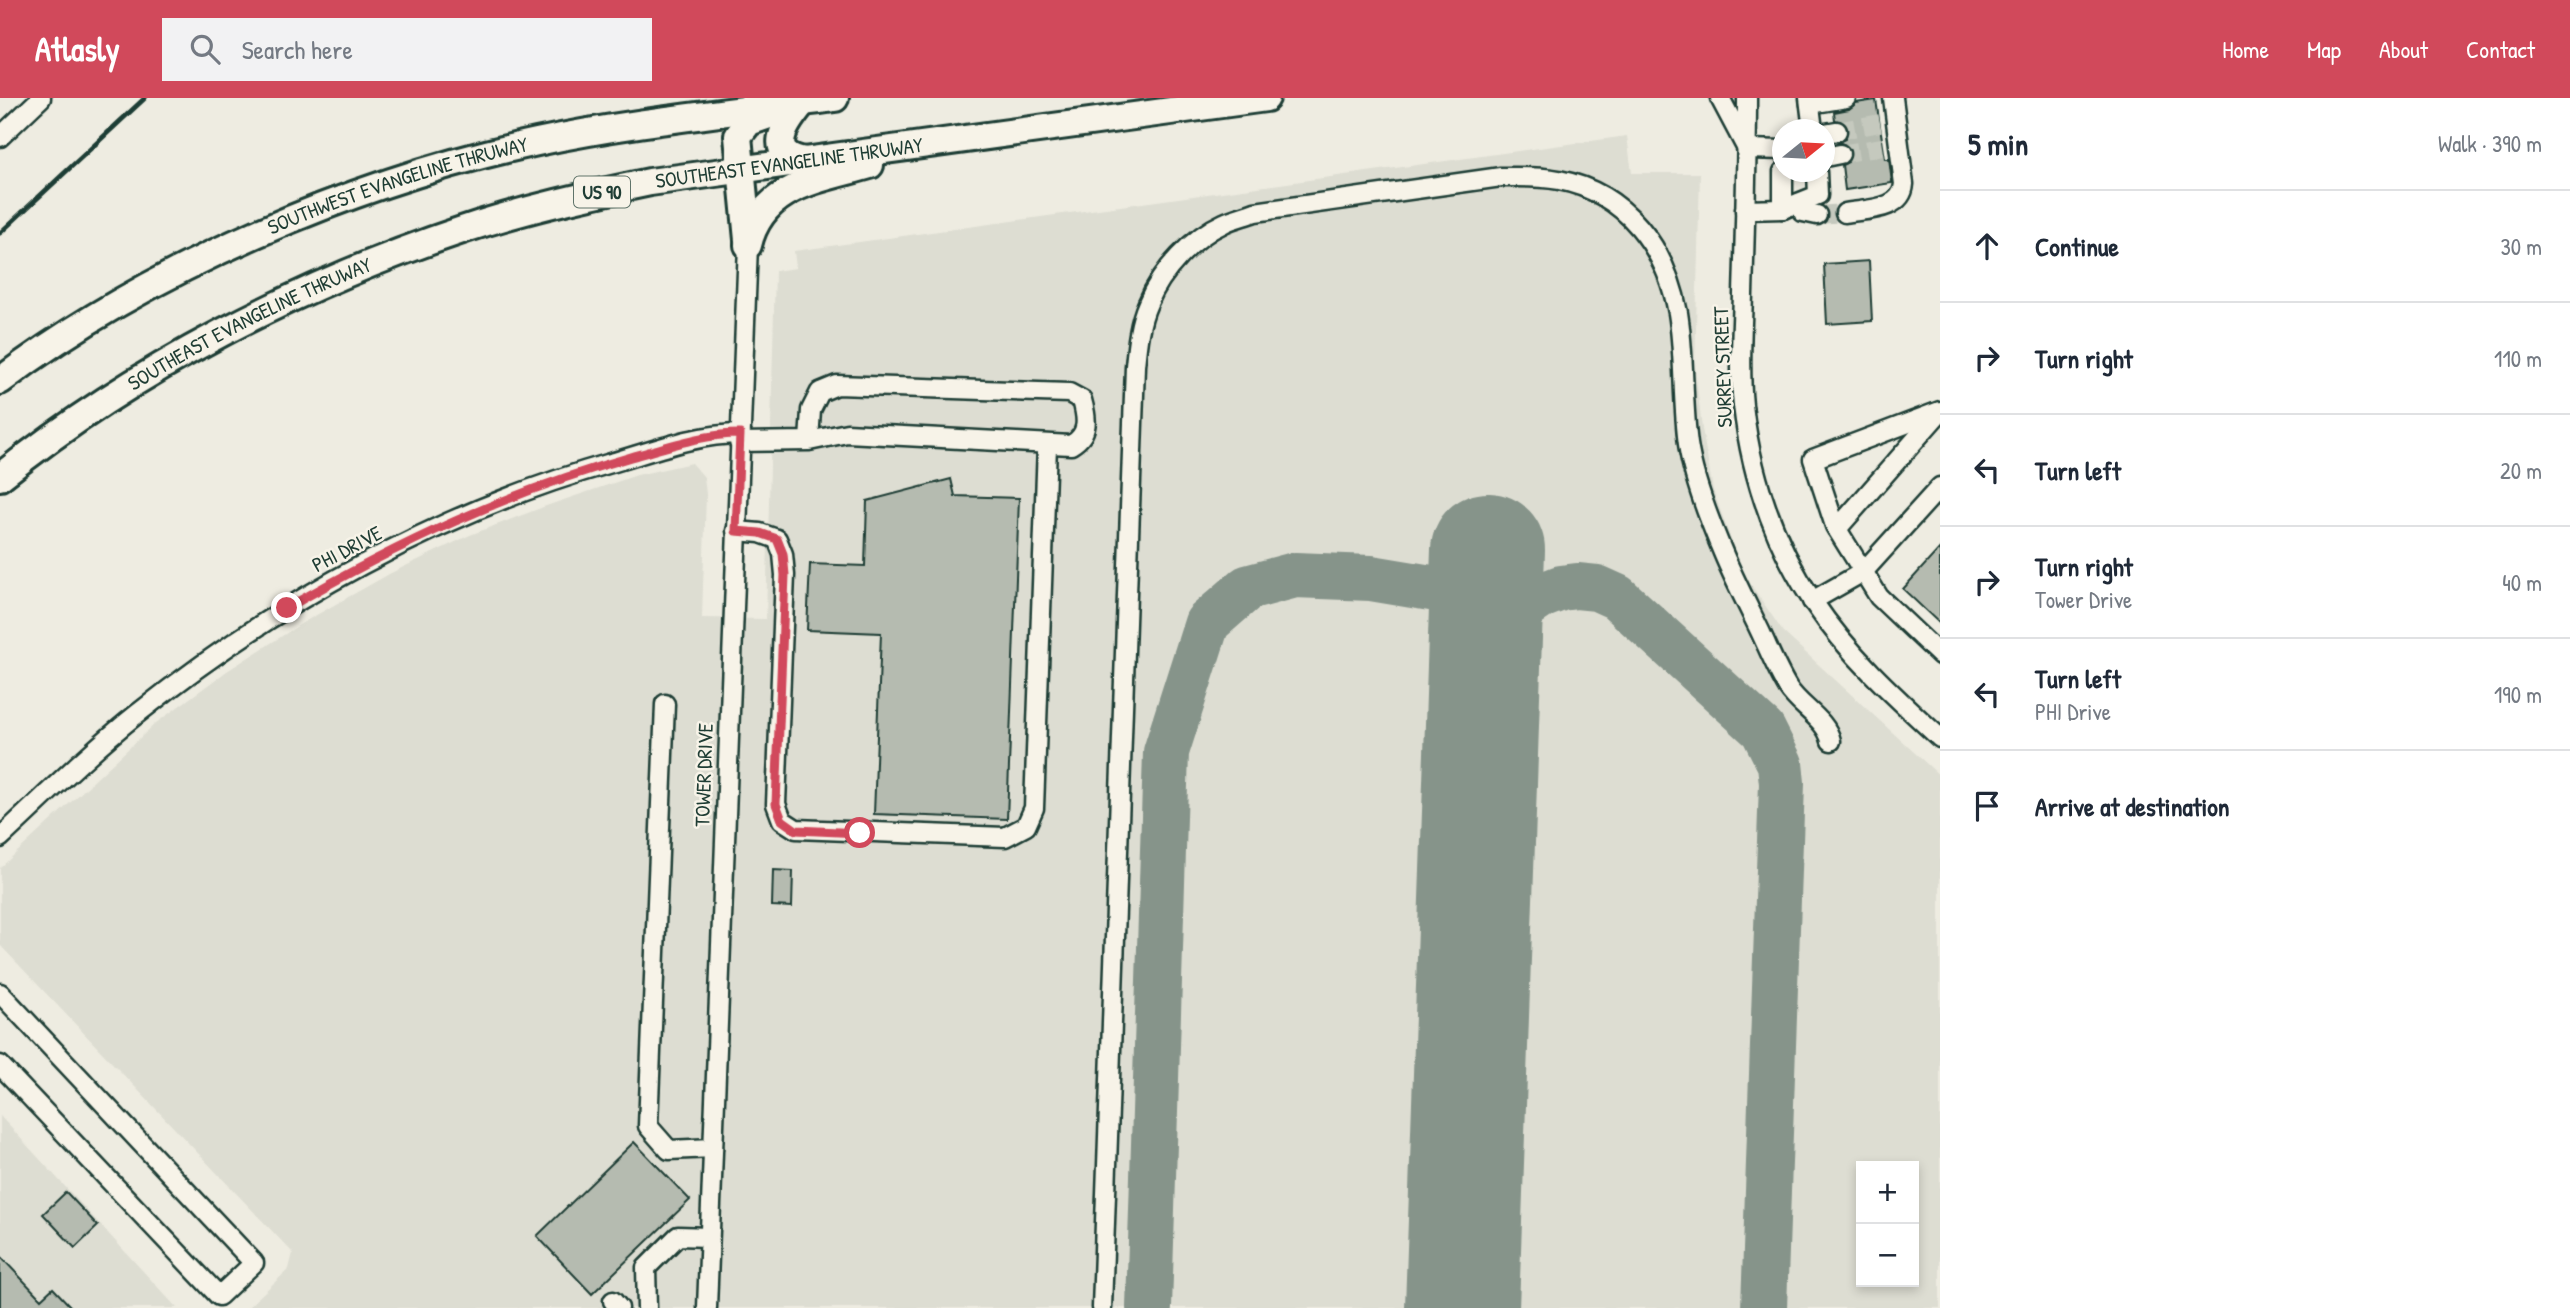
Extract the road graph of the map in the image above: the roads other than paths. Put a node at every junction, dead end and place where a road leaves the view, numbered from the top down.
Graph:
1 (41, 98) edge
2 (1266, 98) edge
3 (1720, 98) edge
4 (1747, 98) edge
5 (1846, 98) edge
6 (1893, 98) edge
7 (819, 101) edge
8 (1810, 101) edge
9 (765, 102) edge
10 (1812, 119) edge
11 (0, 137) edge
12 (949, 141) junction
13 (1747, 149) junction
14 (1772, 150) edge
15 (805, 161) junction
16 (740, 169) junction
17 (1785, 182) edge
18 (1817, 182) edge
19 (1791, 206) junction
20 (1745, 210) junction
21 (1845, 212) tunnel mouth
22 (1817, 215) tunnel mouth
23 (748, 245) junction
24 (0, 381) edge
25 (1940, 411) edge
26 (740, 438) junction
27 (809, 441) junction
28 (1047, 445) junction
29 (0, 477) edge
30 (1940, 487) edge
31 (1836, 529) junction
32 (736, 531) junction
33 (1863, 572) junction
34 (1812, 601) junction
35 (1940, 655) edge
36 (665, 704) dead end
37 (1940, 738) edge
38 (1831, 741) dead end
39 (0, 838) edge
40 (0, 993) edge
41 (0, 1065) edge
42 (713, 1148) junction
43 (709, 1237) junction
44 (646, 1308) edge
45 (707, 1308) edge
46 (1102, 1308) edge

1 - 11 street
2 - 12 highway, SOUTHEAST EVANGELINE THRUWAY / US 90
3 - 13 street
4 - 13 street, SURREY STREET
5 - 8 street
6 - 21 street
7 - 9 highway, SOUTHWEST EVANGELINE THRUWAY
7 - 15 highway
7 - 16 highway
8 - 10 street
9 - 24 highway, SOUTHWEST EVANGELINE THRUWAY
12 - 15 highway, SOUTHEAST EVANGELINE THRUWAY / US 90
12 - 23 highway
13 - 14 street
13 - 20 street, SURREY STREET
15 - 16 highway, SOUTHEAST EVANGELINE THRUWAY / US 90
16 - 23 highway
16 - 29 highway, SOUTHEAST EVANGELINE THRUWAY / US 90
17 - 19 street
18 - 19 street
19 - 20 street
19 - 22 street
20 - 34 street, SURREY STREET
23 - 26 street, TOWER DRIVE
25 - 31 street
25 - 31 street
26 - 27 street, PHI DRIVE
26 - 32 street, TOWER DRIVE
26 - 39 street, PHI DRIVE
27 - 28 street, PHI DRIVE
27 - 28 street, PHI DRIVE
28 - 32 street
30 - 33 street
31 - 33 street
32 - 42 street, TOWER DRIVE
33 - 34 street
33 - 35 street
34 - 37 street, SURREY STREET
36 - 42 street
38 - 46 street
40 - 41 street
42 - 43 street, TOWER DRIVE
43 - 44 street
43 - 45 street, TOWER DRIVE

